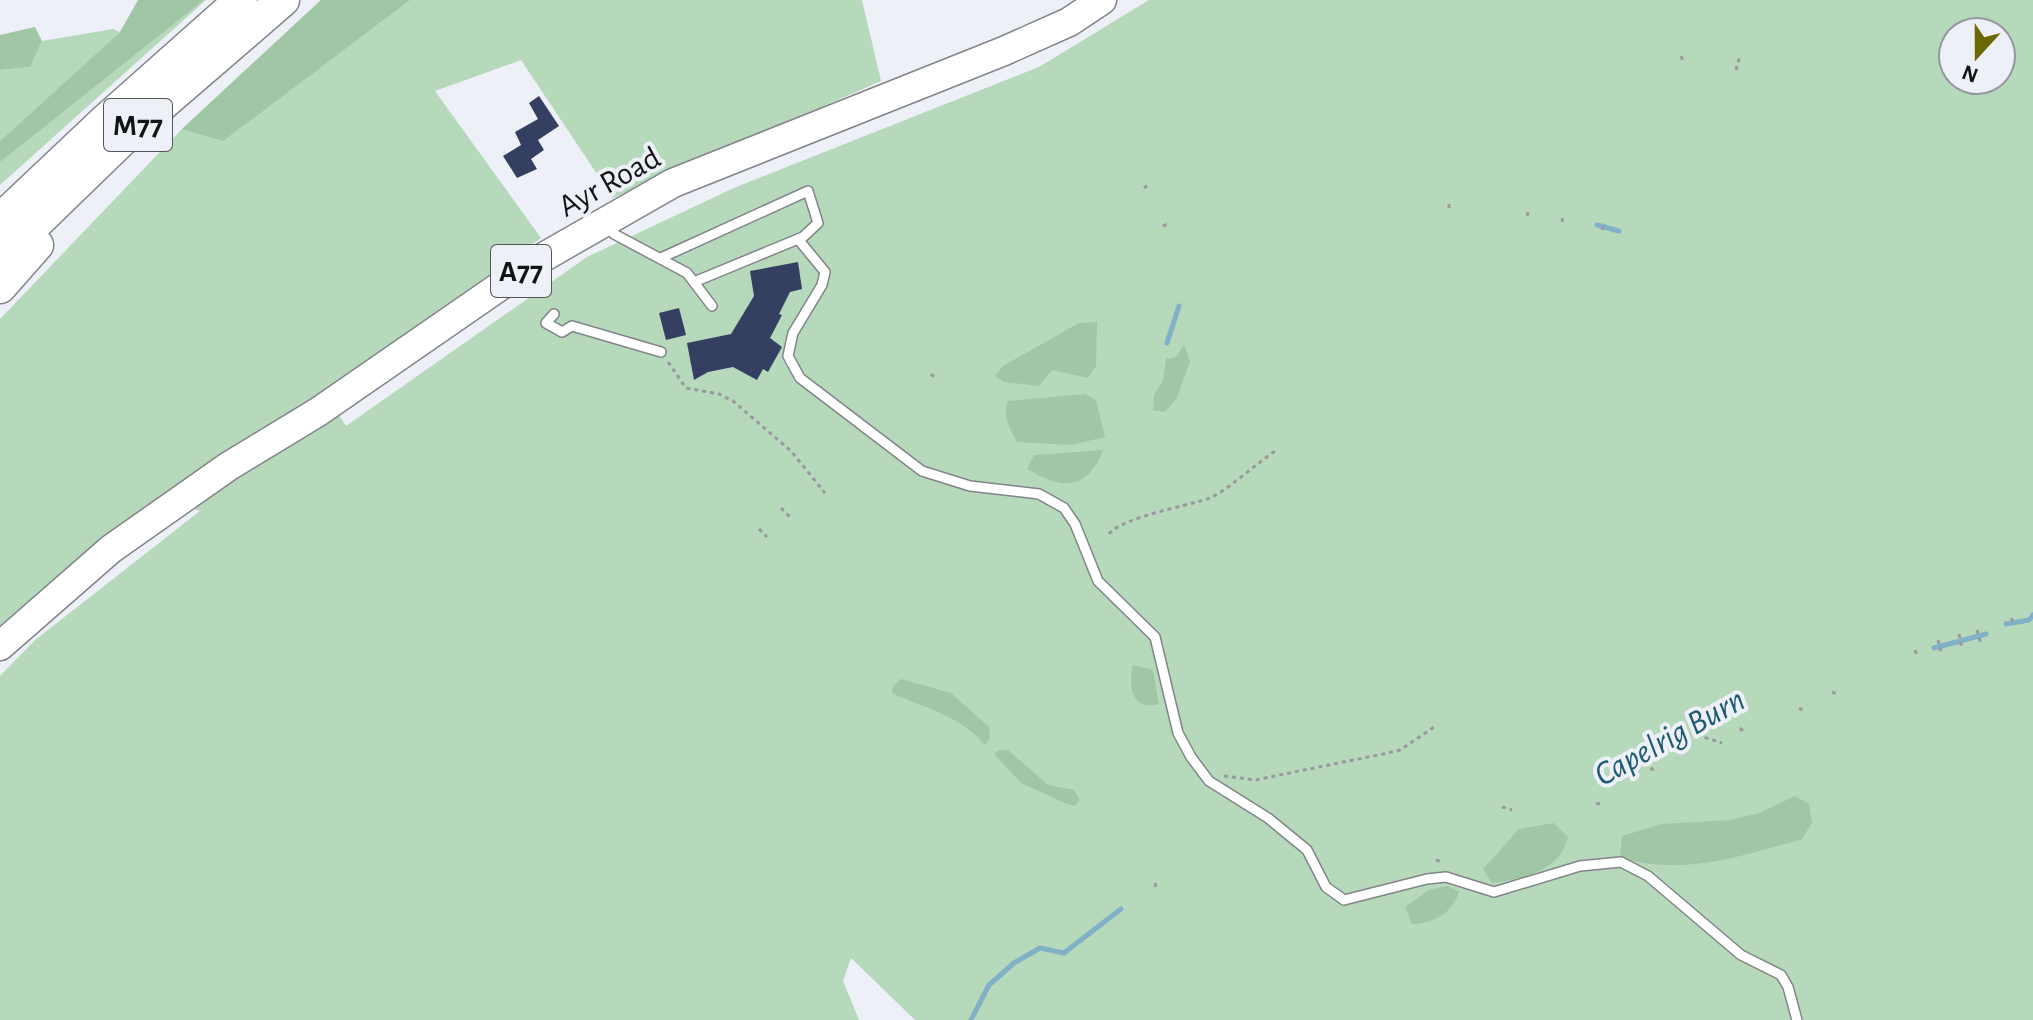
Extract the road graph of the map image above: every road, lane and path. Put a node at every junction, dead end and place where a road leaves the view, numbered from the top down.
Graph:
1 (229, 0) edge
2 (241, 0) edge
3 (283, 0) edge
4 (1102, 0) edge
5 (1740, 56) dead end
6 (210, 63) junction
7 (1736, 70) dead end
8 (1149, 184) dead end
9 (1144, 188) dead end
10 (0, 198) edge
11 (1449, 202) dead end
12 (1449, 208) dead end
13 (1529, 210) dead end
14 (1527, 216) dead end
15 (1563, 216) dead end
16 (0, 220) edge
17 (605, 222) junction
18 (1562, 222) dead end
19 (1168, 224) dead end
20 (1604, 224) dead end
21 (1163, 226) dead end
22 (1602, 230) dead end
23 (798, 239) junction
24 (663, 257) junction
25 (0, 258) edge
26 (694, 282) junction
27 (0, 287) edge
28 (712, 306) dead end
29 (554, 314) dead end
30 (663, 355) joint
31 (1278, 449) dead end
32 (825, 493) dead end
33 (782, 509) dead end
34 (788, 516) dead end
35 (760, 530) dead end
36 (1109, 534) dead end
37 (766, 536) dead end
38 (1959, 634) dead end
39 (0, 646) edge
40 (1962, 649) dead end
41 (1437, 725) dead end
42 (1740, 728) dead end
43 (1744, 732) dead end
44 (1697, 735) dead end
45 (1722, 743) dead end
46 (1647, 764) dead end
47 (1655, 772) dead end
48 (1205, 775) junction
49 (1602, 803) dead end
50 (1596, 804) dead end
51 (1436, 860) dead end
52 (1442, 862) dead end
53 (1797, 1020) edge

1 - 10 highway
2 - 16 highway, M77
3 - 6 highway, M77
4 - 17 main road, Ayr Road / A77
5 - 7 path
6 - 25 highway, M77
6 - 27 highway
8 - 9 path
11 - 12 path
13 - 14 path
15 - 18 path
17 - 24 lane
17 - 39 main road, Ayr Road / A77
19 - 21 path
20 - 22 path
23 - 24 lane
23 - 26 lane
23 - 48 lane
24 - 26 lane
26 - 28 lane
29 - 30 lane
30 - 32 path
31 - 36 path
33 - 34 path
35 - 37 path
38 - 40 path
41 - 48 path
42 - 43 path
44 - 45 path
46 - 47 path
48 - 53 lane
49 - 50 path
51 - 52 path

